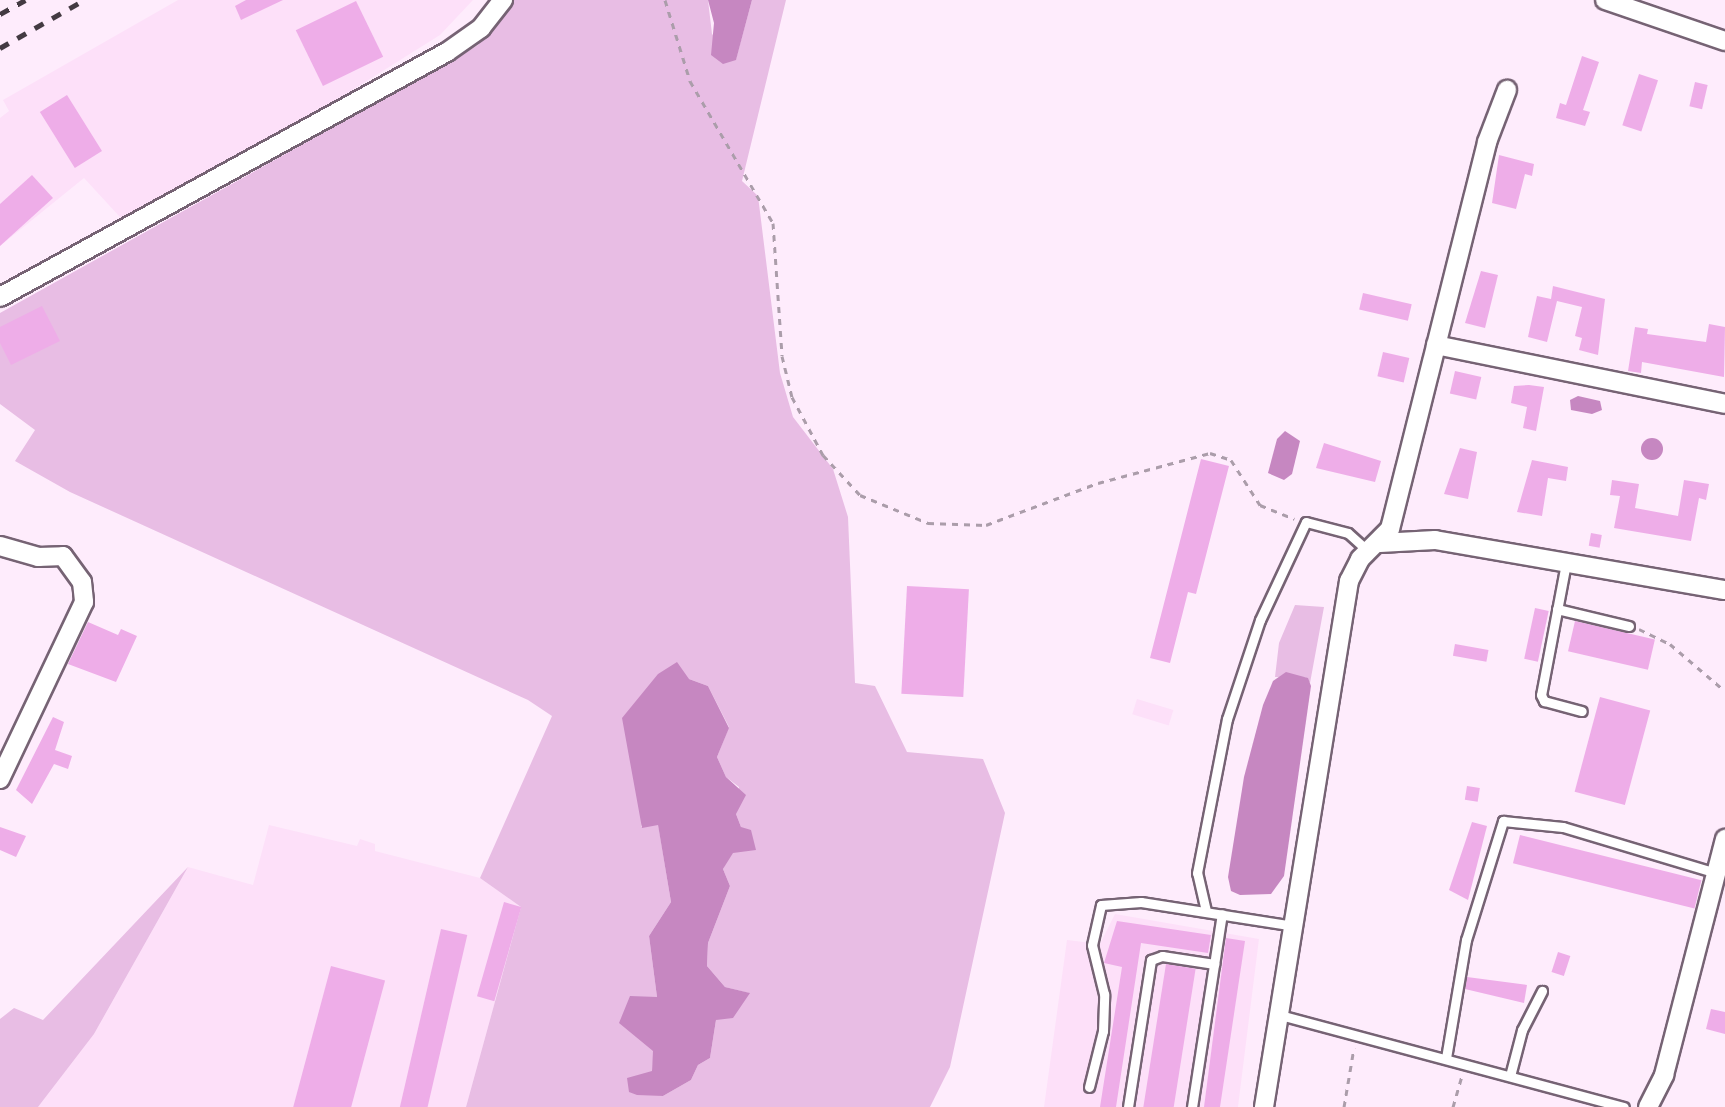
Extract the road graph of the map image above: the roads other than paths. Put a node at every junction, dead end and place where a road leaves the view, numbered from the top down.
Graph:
1 (503, 0) edge
2 (1605, 0) edge
3 (1725, 41) edge
4 (1507, 90) dead end
5 (0, 297) edge
6 (1436, 345) junction
7 (1725, 404) edge
8 (1374, 546) junction
9 (1, 547) edge
10 (1566, 563) junction
11 (1725, 590) edge
12 (1557, 609) junction
13 (1629, 626) road end
14 (1582, 711) dead end
15 (0, 779) edge
16 (1725, 839) edge
17 (1716, 873) junction
18 (1206, 911) junction
19 (1222, 914) junction
20 (1296, 927) junction
21 (1214, 964) junction
22 (1542, 991) dead end
23 (1280, 1015) junction
24 (1446, 1058) junction
25 (1510, 1076) junction
26 (1089, 1087) dead end
27 (1128, 1107) edge
28 (1192, 1107) edge
29 (1264, 1107) edge
30 (1624, 1107) edge
31 (1648, 1107) edge

1 - 5 street
2 - 3 street
4 - 6 street
6 - 7 street
6 - 8 street
8 - 10 street
8 - 18 lane
8 - 20 street
9 - 15 street
10 - 11 street
10 - 12 lane
12 - 13 lane
12 - 14 lane
16 - 17 street
17 - 24 lane
17 - 31 street
18 - 19 lane
18 - 26 lane
19 - 20 lane
19 - 21 lane
20 - 23 street
21 - 27 lane
21 - 28 lane
22 - 25 lane
23 - 24 lane
23 - 29 street
24 - 25 lane
25 - 30 lane

